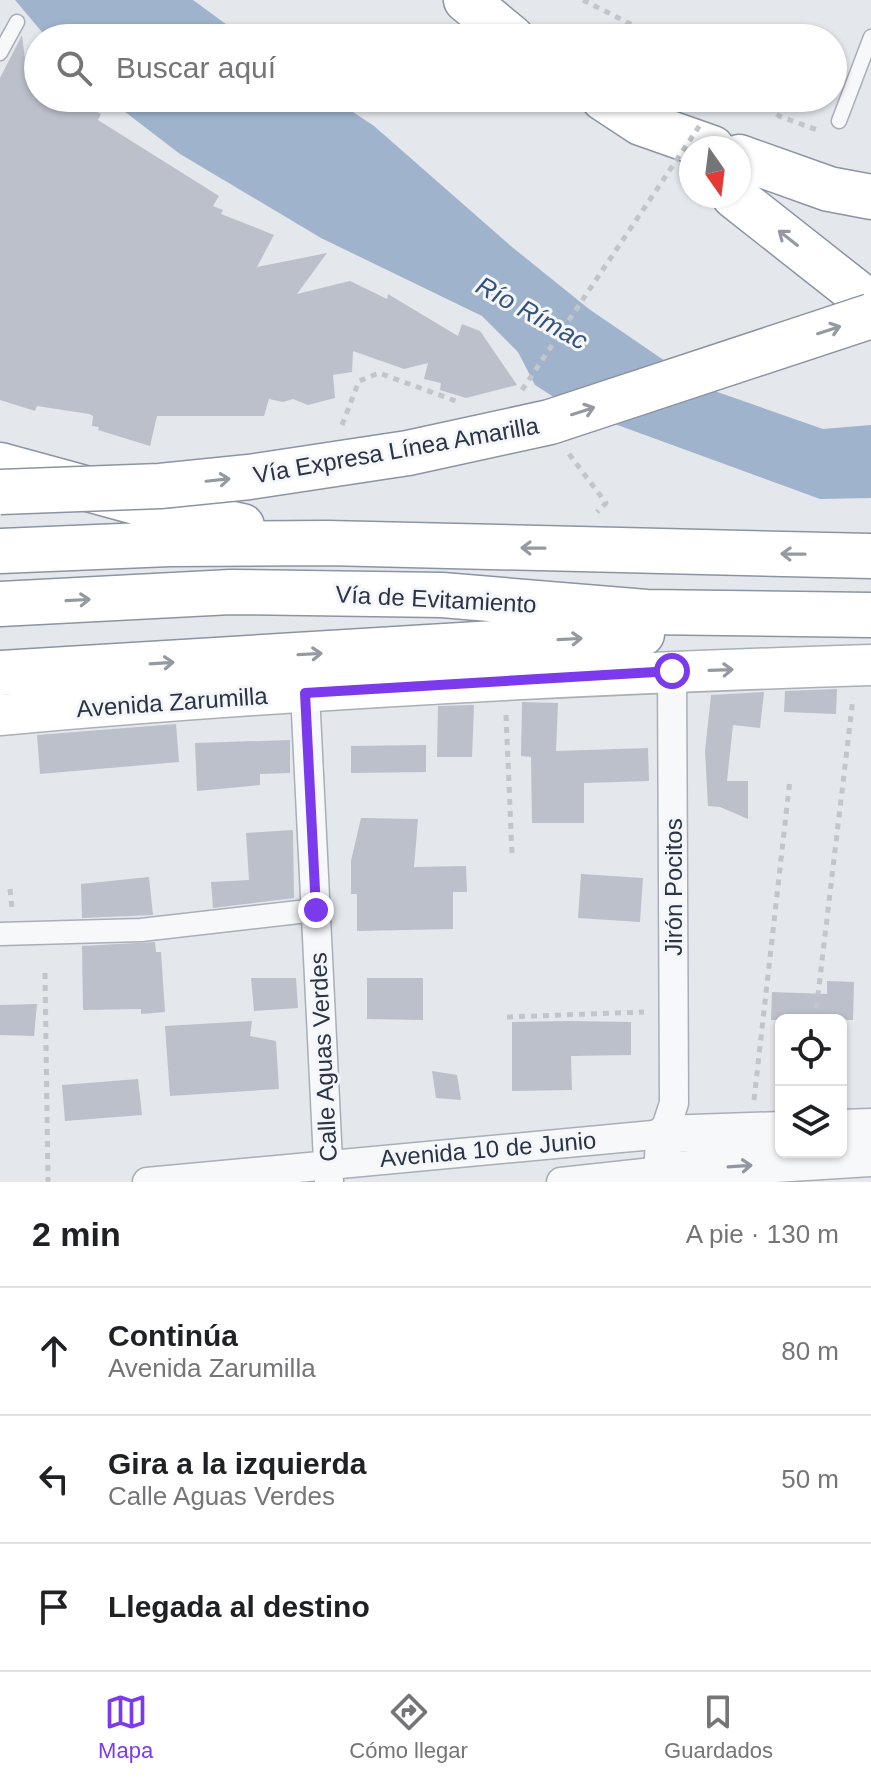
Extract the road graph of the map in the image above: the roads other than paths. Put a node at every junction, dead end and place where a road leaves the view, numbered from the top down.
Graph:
1 (17, 22) dead end
2 (871, 37) edge
3 (0, 53) edge
4 (847, 100) edge
5 (624, 112) edge
6 (842, 112) edge
7 (839, 121) road end
8 (679, 137) edge
9 (751, 161) edge
10 (871, 197) edge
11 (749, 208) edge
12 (871, 304) edge
13 (871, 316) edge
14 (0, 465) edge
15 (0, 492) edge
16 (327, 543) junction
17 (0, 551) edge
18 (871, 556) edge
19 (0, 604) edge
20 (855, 615) edge
21 (864, 665) edge
22 (672, 671) junction
23 (0, 673) edge
24 (305, 693) junction
25 (0, 715) edge
26 (316, 910) junction
27 (0, 934) edge
28 (676, 1123) junction
29 (871, 1127) edge
30 (847, 1128) edge
31 (766, 1130) edge
32 (871, 1158) edge
33 (329, 1173) edge
34 (702, 1175) edge
35 (662, 1177) edge
36 (147, 1182) edge
37 (561, 1182) edge

1 - 3 lane
2 - 4 lane
5 - 8 highway
6 - 7 lane
9 - 10 highway
12 -> 11 highway
15 -> 13 highway, Vía Expresa Línea Amarilla, bridge
14 - 16 highway
16 - 17 highway, Vía de Evitamiento
18 -> 16 highway, Vía de Evitamiento
19 -> 20 highway, Vía de Evitamiento
23 -> 20 highway
22 -> 21 main road, Avenida Zarumilla
22 - 24 main road, Avenida Zarumilla
22 - 28 street, Jirón Pocitos
24 - 25 main road, Avenida Zarumilla
24 - 26 street, Calle Aguas Verdes
26 - 27 street
26 - 33 street, Calle Aguas Verdes
28 - 31 street, Avenida 10 de Junio
28 - 33 street, Avenida 10 de Junio
28 - 34 street, Jirón Pocitos
28 - 35 street, Jirón Pocitos
29 - 30 street
34 -> 32 street, Avenida 10 de Junio
33 - 36 street, Avenida 10 de Junio
34 - 35 street, Avenida 10 de Junio
35 - 37 street, Avenida 10 de Junio

